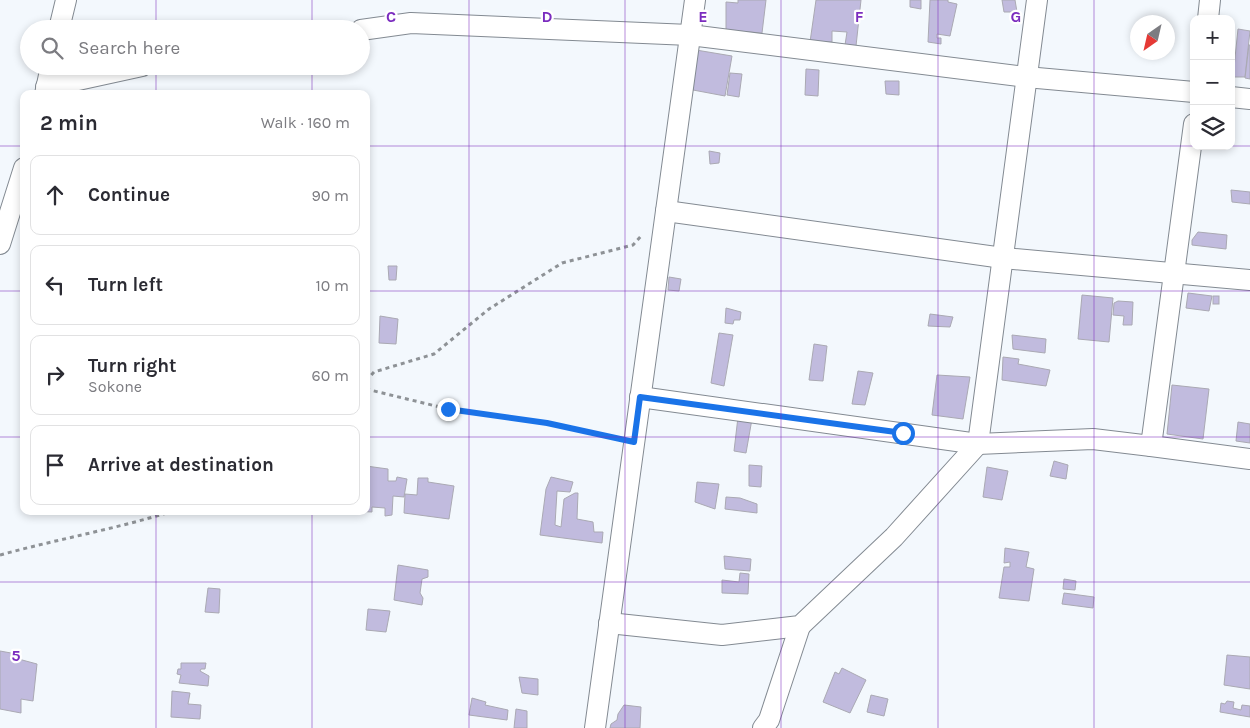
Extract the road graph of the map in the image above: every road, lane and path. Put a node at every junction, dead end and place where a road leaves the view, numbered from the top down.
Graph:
1 (66, 0) edge
2 (695, 0) edge
3 (1037, 0) edge
4 (1210, 0) edge
5 (1208, 15) edge
6 (61, 20) edge
7 (370, 29) edge
8 (690, 35) junction
9 (49, 75) edge
10 (107, 75) edge
11 (1026, 77) junction
12 (46, 90) edge
13 (50, 90) edge
14 (1190, 92) edge
15 (1235, 97) edge
16 (1250, 99) edge
17 (1191, 150) edge
18 (20, 181) edge
19 (666, 212) junction
20 (0, 244) edge
21 (1003, 258) junction
22 (1174, 274) junction
23 (1250, 280) edge
24 (370, 376) edge
25 (370, 390) edge
26 (640, 397) junction
27 (634, 442) junction
28 (978, 444) junction
29 (1151, 446) junction
30 (1250, 459) edge
31 (160, 515) edge
32 (0, 555) edge
33 (609, 624) junction
34 (800, 626) junction
35 (595, 728) edge
36 (763, 728) edge

1 - 6 street
2 - 8 street
3 - 11 street
4 - 5 street
7 - 8 street
8 - 11 street
8 - 19 street
9 - 12 street
10 - 13 street
11 - 14 street
11 - 21 street
15 - 16 street
17 - 22 street
18 - 20 street
19 - 21 street
19 - 24 path
19 - 26 street
21 - 22 street
21 - 28 street
22 - 23 street
22 - 29 street
25 - 27 path
26 - 27 street
26 - 28 street
27 - 33 street
28 - 29 street
28 - 34 street
29 - 30 street
31 - 32 path
33 - 34 street
33 - 35 street
34 - 36 street

